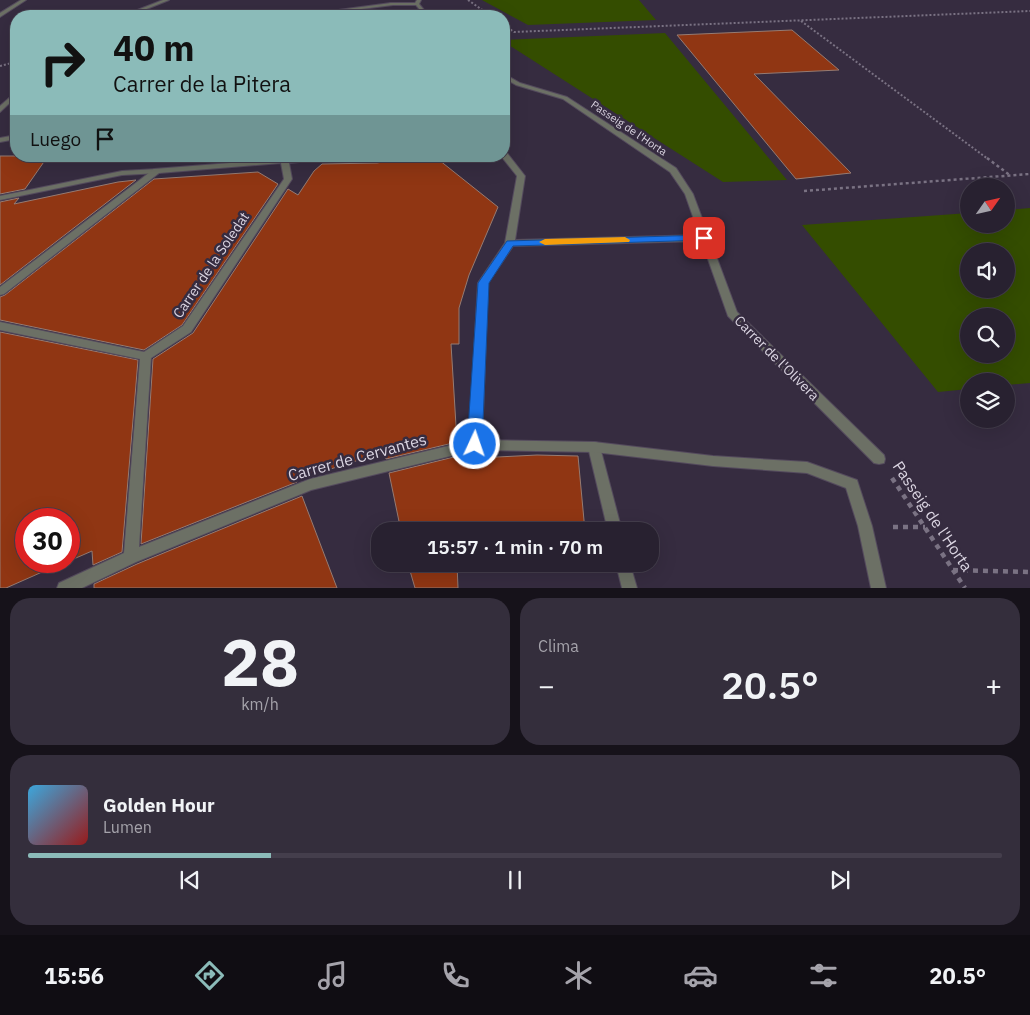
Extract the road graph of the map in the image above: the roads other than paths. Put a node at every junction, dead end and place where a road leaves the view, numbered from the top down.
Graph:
1 (24, 0) edge
2 (168, 0) edge
3 (418, 2) edge
4 (142, 10) edge
5 (344, 10) edge
6 (0, 15) edge
7 (510, 79) edge
8 (10, 100) edge
9 (0, 110) edge
10 (253, 162) edge
11 (285, 162) edge
12 (510, 162) edge
13 (157, 171) junction
14 (0, 198) edge
15 (704, 238) junction
16 (510, 243) junction
17 (0, 292) edge
18 (0, 326) edge
19 (146, 356) junction
20 (475, 444) junction
21 (594, 448) junction
22 (879, 459) road end
23 (613, 522) edge
24 (131, 557) junction
25 (626, 572) edge
26 (72, 586) edge
27 (630, 588) edge
28 (879, 588) edge

1 - 6 street
2 - 4 street
3 - 5 street
7 - 15 street, Passeig de l'Horta
8 - 9 street
10 - 13 street
11 - 19 street, Carrer de la Soledat
12 - 16 street
13 - 14 street
13 - 17 street
15 - 16 street
15 - 22 street, Carrer de l'Olivera
16 - 20 street
18 - 19 street
19 - 24 street
20 - 21 street, Carrer de Cervantes
20 - 24 street, Carrer de Cervantes
21 - 23 street
21 - 28 street, Carrer de Cervantes
24 - 26 street, Carrer de Cervantes
25 - 27 street

